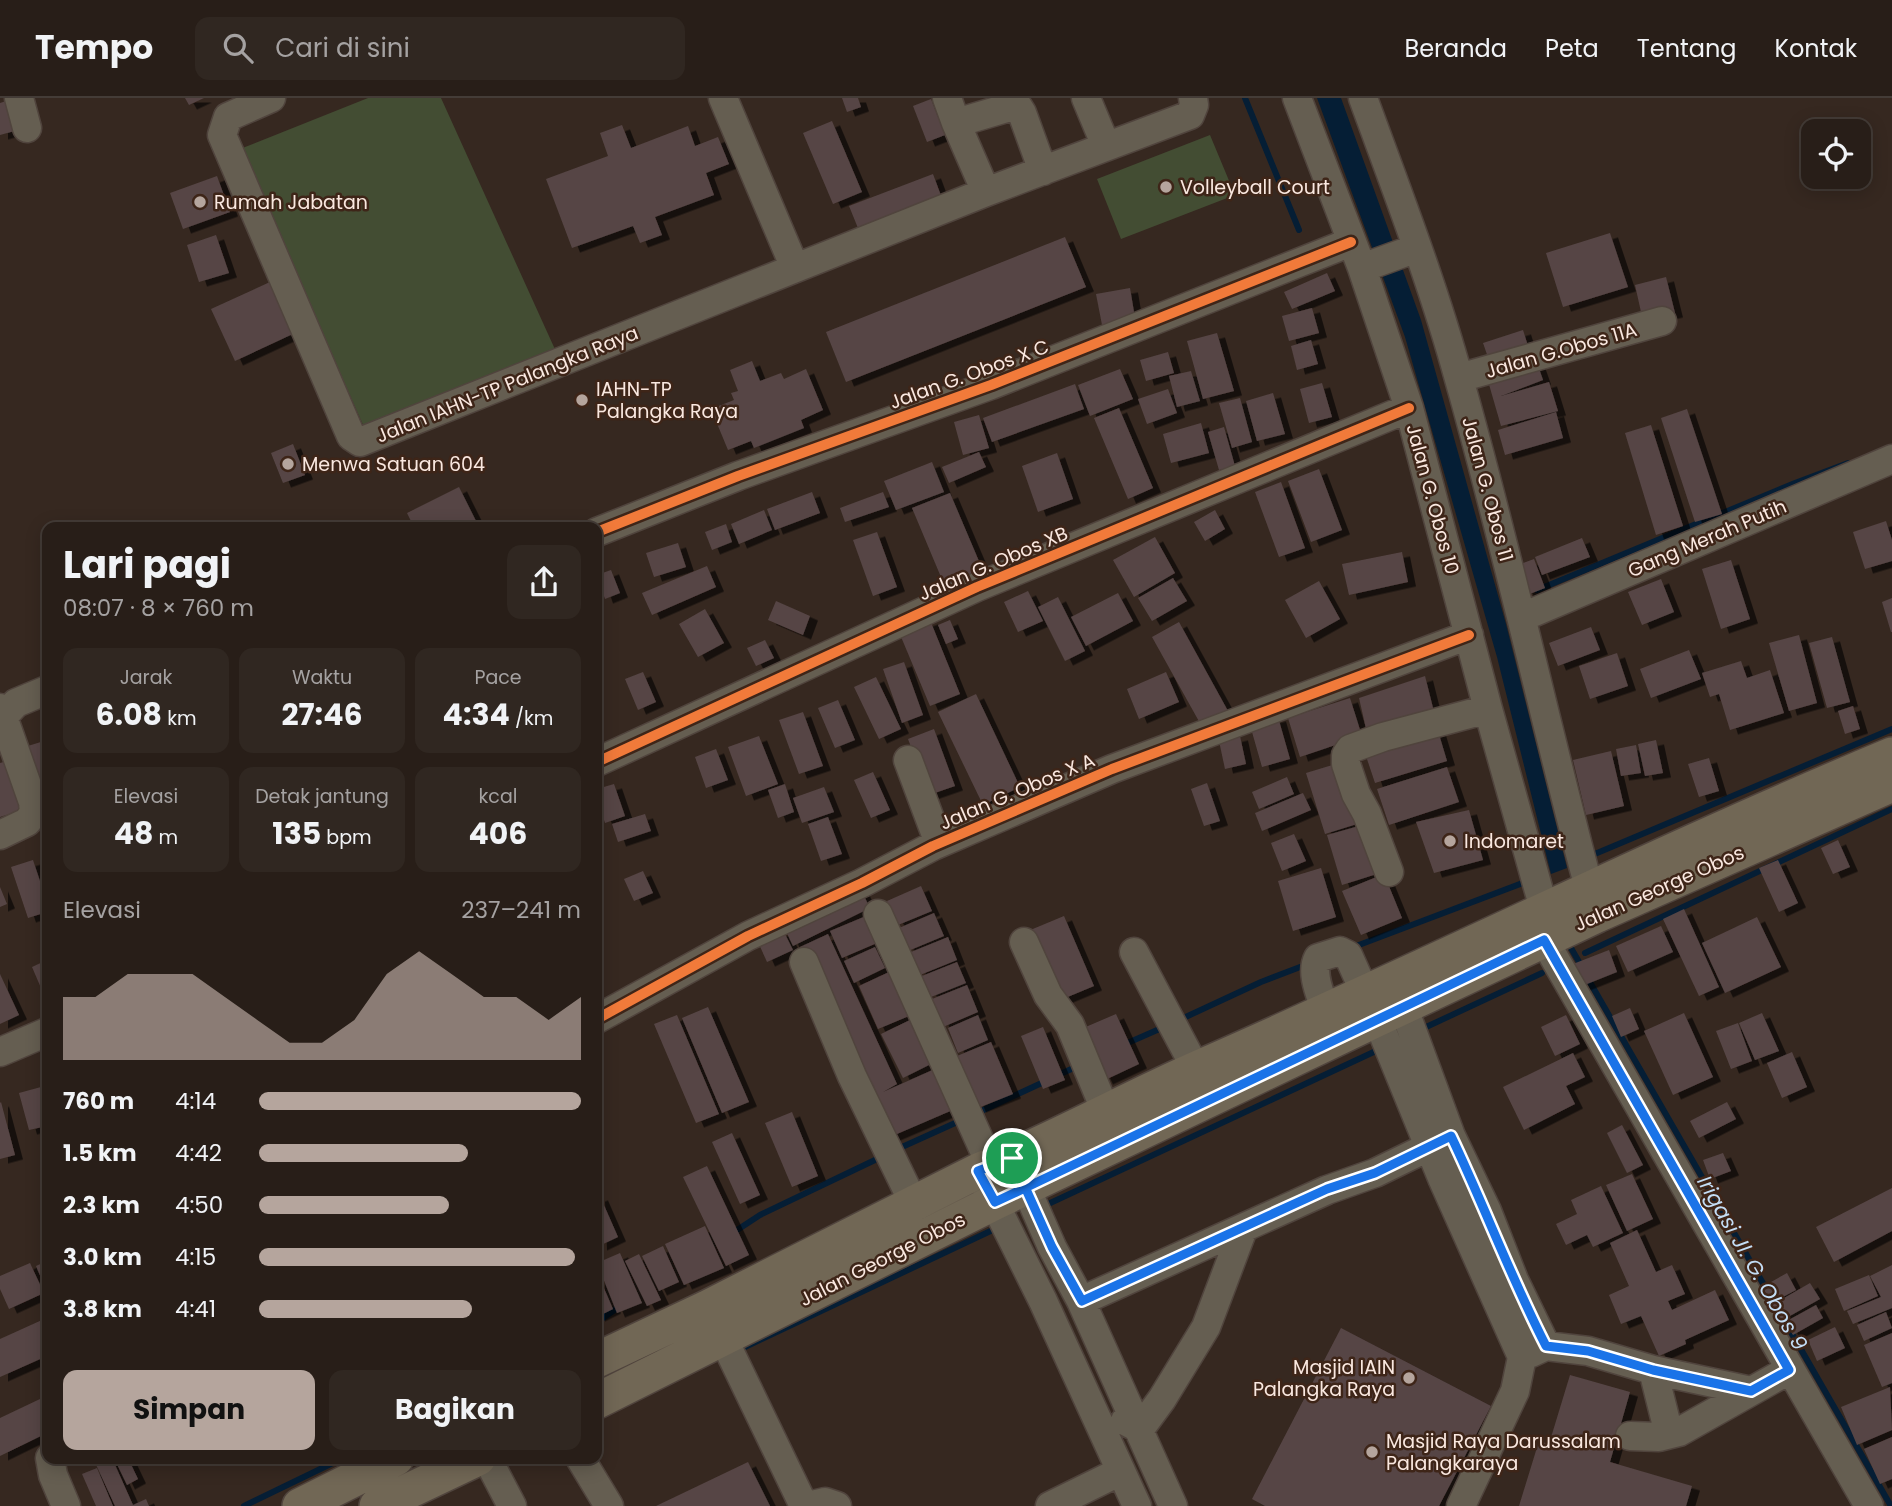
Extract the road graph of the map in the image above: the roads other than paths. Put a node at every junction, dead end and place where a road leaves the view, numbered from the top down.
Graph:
1 (19, 98) edge
2 (271, 98) edge
3 (723, 98) edge
4 (1086, 98) edge
5 (1193, 98) edge
6 (1297, 98) edge
7 (1363, 98) edge
8 (952, 111) edge
9 (27, 128) dead end
10 (1106, 146) junction
11 (1044, 170) junction
12 (986, 192) junction
13 (1351, 242) junction
14 (1389, 259) junction
15 (796, 268) junction
16 (1662, 321) dead end
17 (1459, 378) junction
18 (1409, 408) junction
19 (1892, 459) edge
20 (602, 530) edge
21 (1523, 617) junction
22 (1469, 635) junction
23 (42, 692) edge
24 (1488, 709) junction
25 (2, 713) edge
26 (1892, 755) edge
27 (602, 760) edge
28 (908, 760) dead end
29 (1892, 784) edge
30 (0, 835) edge
31 (939, 844) junction
32 (1584, 871) junction
33 (1390, 872) dead end
34 (1540, 902) junction
35 (878, 914) dead end
36 (1024, 942) dead end
37 (1135, 953) dead end
38 (804, 962) dead end
39 (1382, 1006) junction
40 (1326, 1012) junction
41 (602, 1015) edge
42 (42, 1034) edge
43 (0, 1052) edge
44 (1196, 1069) junction
45 (1106, 1112) junction
46 (1441, 1141) junction
47 (1002, 1171) junction
48 (995, 1202) junction
49 (914, 1204) junction
50 (1243, 1229) junction
51 (1082, 1301) junction
52 (723, 1338) junction
53 (1534, 1352) junction
54 (602, 1358) edge
55 (1653, 1370) junction
56 (1789, 1370) junction
57 (1751, 1391) junction
58 (602, 1398) edge
59 (1096, 1416) junction
60 (1140, 1429) junction
61 (1669, 1434) junction
62 (1630, 1436) dead end
63 (51, 1464) edge
64 (374, 1464) edge
65 (465, 1464) edge
66 (490, 1464) edge
67 (584, 1464) edge
68 (1121, 1472) junction
69 (1860, 1503) edge
70 (66, 1506) edge
71 (300, 1506) edge
72 (377, 1506) edge
73 (512, 1506) edge
74 (609, 1506) edge
75 (806, 1506) edge
76 (837, 1506) edge
77 (1050, 1506) edge
78 (1137, 1506) edge
79 (1173, 1506) edge
80 (1461, 1506) edge

1 - 9 street
2 - 15 street, Jalan IAHN-TP Palangka Raya
3 - 15 street
4 - 10 street
5 - 10 street, Jalan IAHN-TP Palangka Raya
6 - 13 street, Jalan G. Obos 10
7 - 14 street, Jalan G. Obos 11
8 - 11 street
8 - 12 street
10 - 11 street, Jalan IAHN-TP Palangka Raya
11 - 12 street, Jalan IAHN-TP Palangka Raya
12 - 15 street, Jalan IAHN-TP Palangka Raya
13 - 14 street, Jalan G. Obos 10
13 - 20 street, Jalan G. Obos X C
14 - 17 street, Jalan G. Obos 11
14 - 18 street, Jalan G. Obos 10
16 - 17 street, Jalan G.Obos 11A
17 - 21 street, Jalan G. Obos 11
18 - 22 street, Jalan G. Obos 10
18 - 27 street, Jalan G. Obos XB
19 - 21 street, Gang Merah Putih
21 - 32 street, Jalan G. Obos 11
22 - 24 street, Jalan G. Obos 10
22 - 31 street, Jalan G. Obos X A
23 - 25 street
24 - 33 street
24 - 34 street, Jalan G. Obos 10
25 - 30 street
26 - 32 main road, Jalan George Obos
28 - 31 street
29 - 34 main road, Jalan George Obos
31 - 41 street, Jalan G. Obos X A
32 - 34 main road, Jalan George Obos
34 - 39 main road, Jalan George Obos
34 - 56 street, Jalan G. Obos 10
35 - 47 street
36 - 45 street
37 - 44 street
38 - 49 street
39 - 40 main road, Jalan George Obos
39 - 40 street
39 - 46 street
39 - 47 main road, Jalan George Obos
40 - 44 main road, Jalan George Obos
42 - 43 street
44 - 45 main road, Jalan George Obos
45 - 47 main road, Jalan George Obos
46 - 50 street
46 - 53 street
47 - 48 main road, Jalan George Obos
47 - 49 main road, Jalan George Obos
47 - 51 street
48 - 52 main road, Jalan George Obos
48 - 59 street
49 - 54 main road, Jalan George Obos
50 - 51 street
50 - 60 street
51 - 60 street
52 - 58 main road, Jalan George Obos
52 - 75 street
53 - 55 street
53 - 80 street
55 - 57 street
55 - 61 street
56 - 57 street
56 - 69 street, Jalan G. Obos 10
57 - 61 street
59 - 60 street
59 - 68 street
60 - 79 street
61 - 62 street
63 - 70 street
64 - 71 main road
65 - 72 main road
66 - 73 street
67 - 74 street
68 - 77 street
68 - 78 street
75 - 76 street

